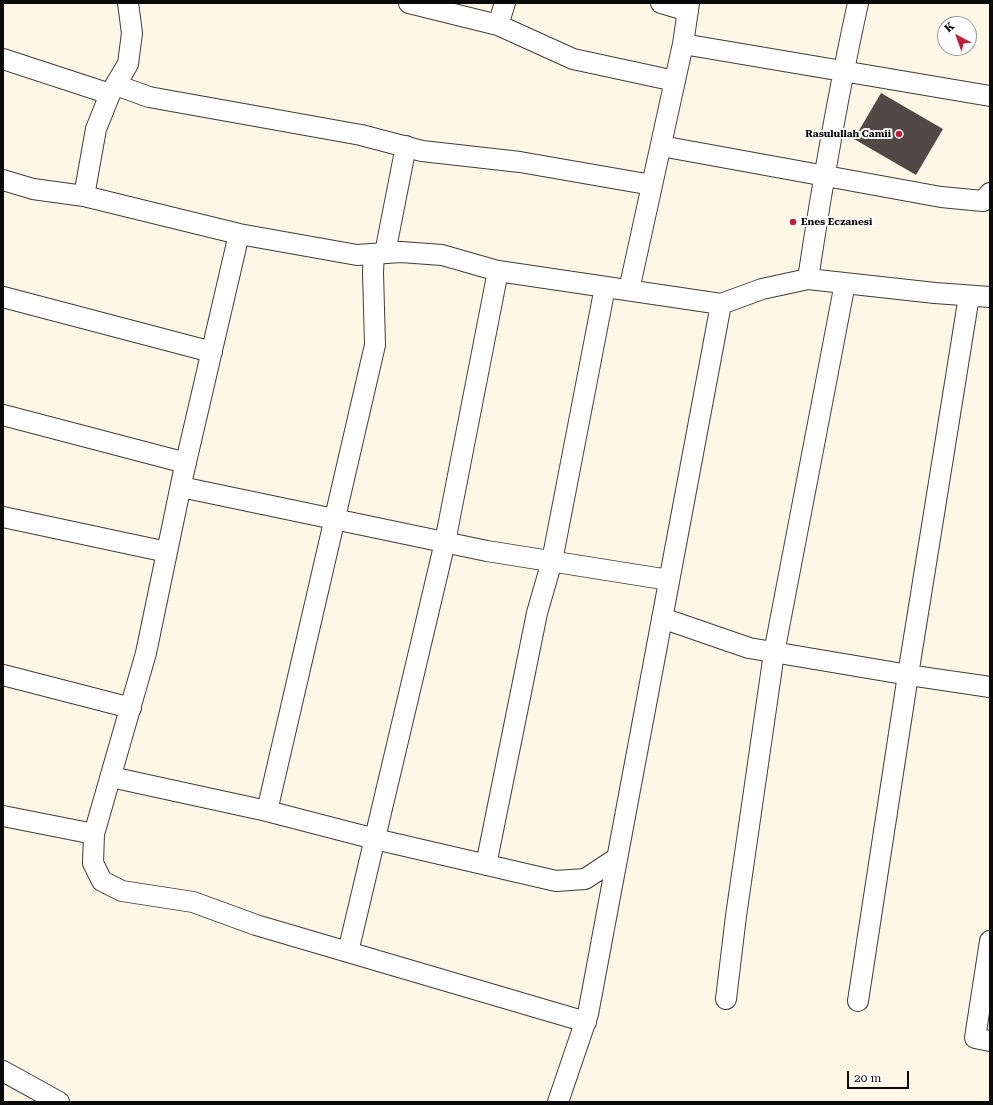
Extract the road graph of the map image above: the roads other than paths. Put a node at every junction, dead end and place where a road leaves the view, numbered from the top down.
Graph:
1 (409, 3) edge
2 (505, 3) edge
3 (661, 3) edge
4 (858, 3) edge
5 (124, 5) edge
6 (688, 7) edge
7 (498, 25) junction
8 (683, 44) junction
9 (3, 59) edge
10 (843, 71) junction
11 (675, 80) junction
12 (113, 90) junction
13 (990, 96) edge
14 (406, 146) junction
15 (661, 146) junction
16 (824, 175) junction
17 (3, 180) edge
18 (652, 185) junction
19 (990, 193) edge
20 (84, 196) junction
21 (239, 234) junction
22 (380, 253) junction
23 (498, 271) junction
24 (808, 279) junction
25 (845, 283) junction
26 (605, 287) junction
27 (630, 290) junction
28 (969, 296) junction
29 (3, 297) edge
30 (990, 297) edge
31 (720, 304) junction
32 (212, 352) junction
33 (3, 415) edge
34 (186, 463) junction
35 (181, 486) junction
36 (3, 517) edge
37 (334, 519) junction
38 (445, 542) junction
39 (167, 552) junction
40 (552, 561) junction
41 (669, 580) junction
42 (662, 618) junction
43 (774, 652) junction
44 (3, 675) edge
45 (908, 675) junction
46 (990, 687) edge
47 (131, 708) junction
48 (111, 777) junction
49 (267, 811) junction
50 (3, 816) edge
51 (94, 834) junction
52 (375, 839) junction
53 (617, 858) junction
54 (486, 865) junction
55 (990, 941) edge
56 (348, 952) junction
57 (726, 999) dead end
58 (858, 1001) dead end
59 (586, 1022) junction
60 (990, 1041) edge
61 (3, 1071) edge
62 (59, 1102) edge
63 (558, 1102) edge

1 - 7 street
2 - 7 street
3 - 6 street
4 - 10 street
5 - 12 street
6 - 8 street
7 - 11 street
8 - 10 street
8 - 11 street
9 - 12 street
10 - 13 street
10 - 16 street
11 - 15 street
12 - 14 street
12 - 20 street
14 - 18 street
14 - 22 street
15 - 16 street
15 - 18 street
16 - 19 street
16 - 24 street
17 - 20 street
18 - 27 street
20 - 21 street
21 - 22 street
21 - 32 street
22 - 23 street
22 - 37 street
23 - 26 street
23 - 38 street
24 - 25 street
24 - 31 street
25 - 28 street
25 - 43 street
26 - 27 street
26 - 40 street
27 - 31 street
28 - 30 street
28 - 45 street
29 - 32 street
31 - 41 street
32 - 34 street
33 - 34 street
34 - 35 street
35 - 37 street
35 - 39 street
36 - 39 street
37 - 38 street
37 - 49 street
38 - 40 street
38 - 52 street
39 - 47 street
40 - 41 street
40 - 54 street
41 - 42 street
42 - 43 street
42 - 53 street
43 - 45 street
43 - 57 street
44 - 47 street
45 - 46 street
45 - 58 street
47 - 48 street
48 - 49 street
48 - 51 street
49 - 52 street
50 - 51 street
51 - 56 street
52 - 54 street
52 - 56 street
53 - 54 street
53 - 59 street
55 - 60 street
56 - 59 street
59 - 63 street
61 - 62 street

